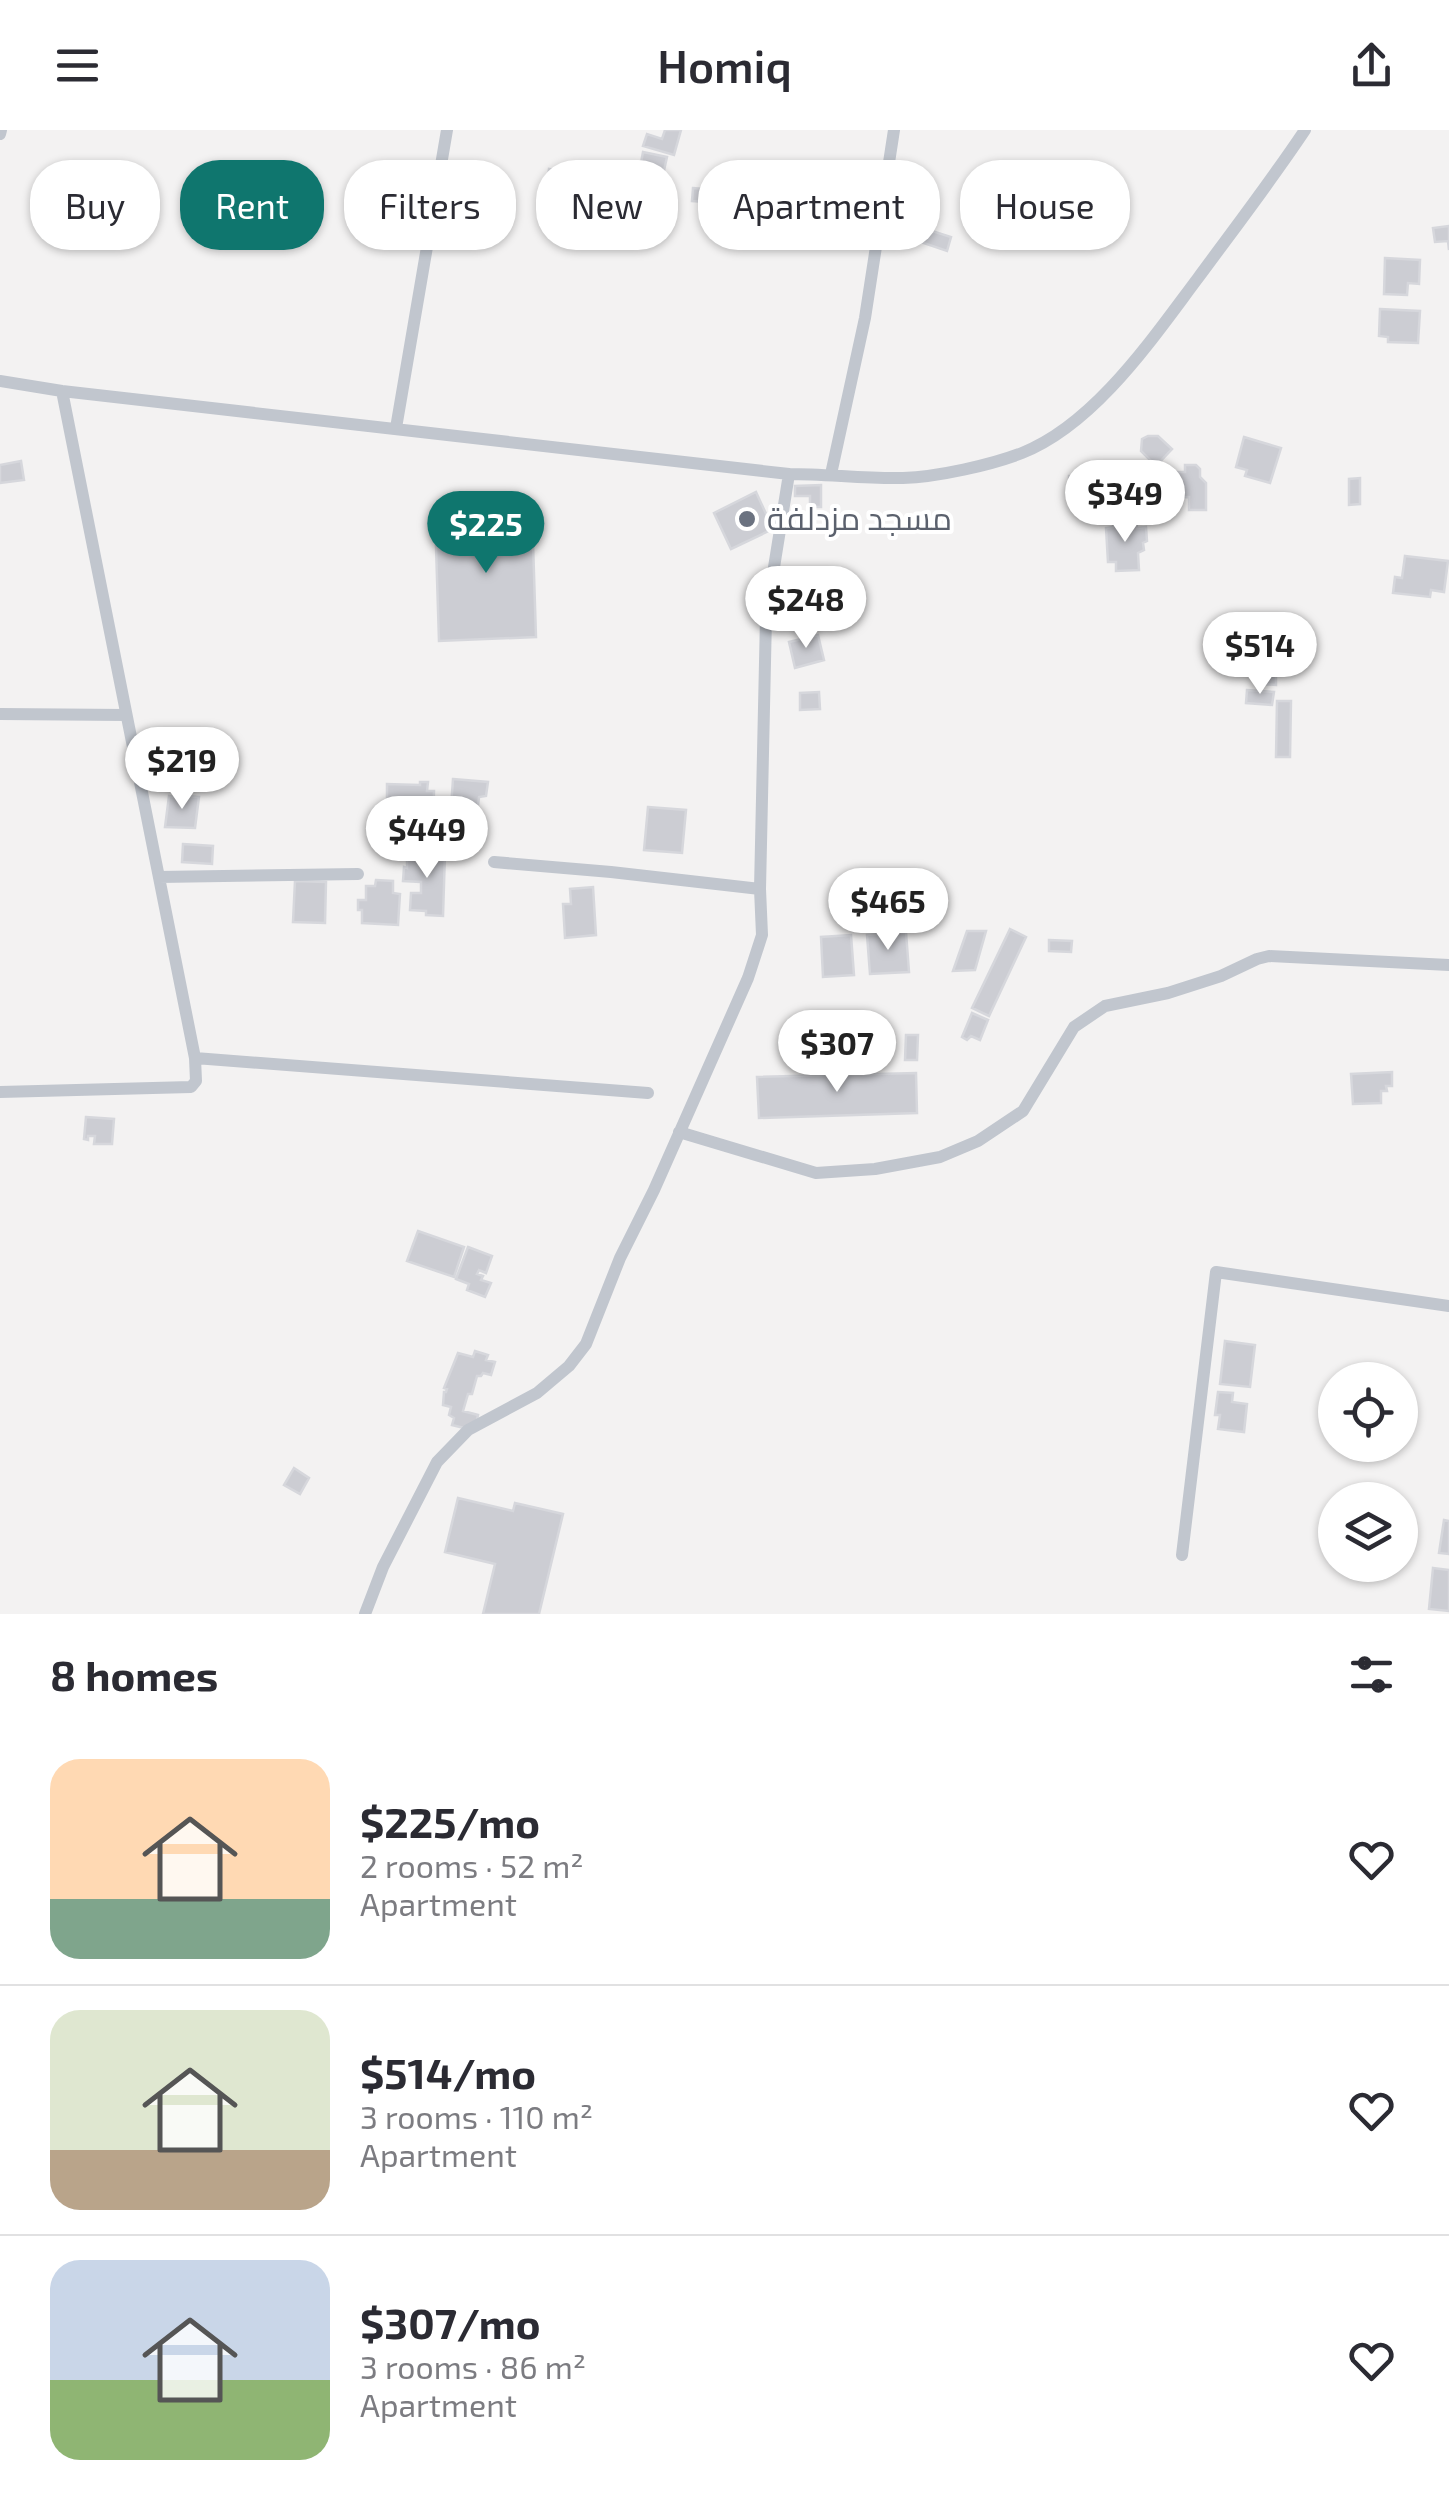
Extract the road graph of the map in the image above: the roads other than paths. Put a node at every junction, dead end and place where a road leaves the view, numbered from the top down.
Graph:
1 (447, 130) edge
2 (894, 130) edge
3 (1304, 130) edge
4 (0, 381) edge
5 (62, 390) junction
6 (396, 428) junction
7 (789, 474) junction
8 (831, 474) junction
9 (0, 714) edge
10 (126, 715) junction
11 (494, 862) dead end
12 (358, 874) dead end
13 (159, 877) junction
14 (760, 888) junction
15 (1449, 965) edge
16 (195, 1058) junction
17 (0, 1092) edge
18 (648, 1093) dead end
19 (679, 1132) junction
20 (1449, 1306) edge
21 (1182, 1555) dead end
22 (365, 1614) edge

1 - 6 street
2 - 8 street
3 - 8 street
4 - 5 street
5 - 6 street
5 - 10 street
6 - 7 street
7 - 8 street
7 - 14 street
9 - 10 street
10 - 13 street
11 - 14 street
12 - 13 street
13 - 16 street
14 - 19 street
15 - 19 street
16 - 17 street
16 - 18 street
19 - 22 street
20 - 21 street

